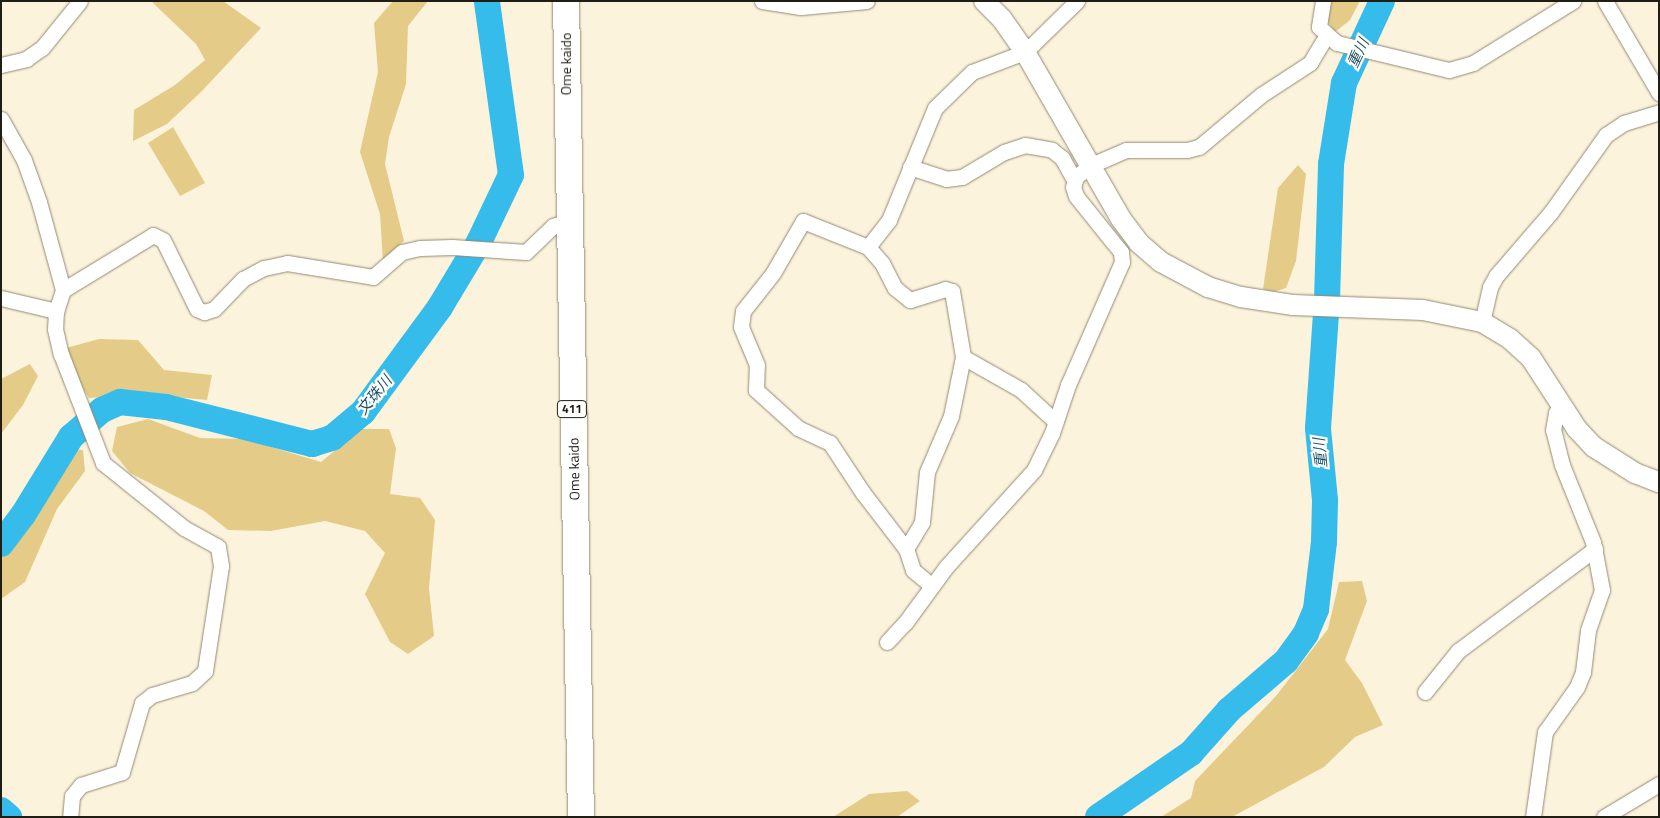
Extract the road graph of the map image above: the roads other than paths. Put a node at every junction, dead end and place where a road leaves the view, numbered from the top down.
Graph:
1 (80, 1) edge
2 (566, 1) edge
3 (762, 1) edge
4 (867, 1) edge
5 (984, 1) edge
6 (1077, 1) edge
7 (1323, 1) edge
8 (1573, 1) edge
9 (1605, 1) edge
10 (1331, 40) junction
11 (1025, 52) junction
12 (1, 65) edge
13 (1659, 93) edge
14 (1659, 112) edge
15 (1, 119) edge
16 (1089, 166) junction
17 (910, 167) junction
18 (1075, 181) junction
19 (568, 221) junction
20 (868, 247) junction
21 (63, 290) junction
22 (1, 298) edge
23 (56, 312) junction
24 (1482, 322) junction
25 (963, 357) junction
26 (1561, 404) junction
27 (1056, 422) junction
28 (1659, 482) edge
29 (906, 549) junction
30 (1595, 549) junction
31 (932, 586) junction
32 (887, 642) dead end
33 (1425, 692) dead end
34 (1659, 784) edge
35 (70, 817) edge
36 (581, 817) edge
37 (1533, 817) edge
38 (1604, 817) edge

1 - 12 street
2 - 19 highway, Ome kaido / 411
3 - 4 street
5 - 11 street
6 - 11 street
7 - 10 street
8 - 10 street
9 - 13 street
10 - 16 street
11 - 16 street
11 - 17 street
14 - 24 street
15 - 21 street
16 - 18 street
16 - 24 street
17 - 18 street
17 - 20 street
18 - 27 street
19 - 21 street
19 - 36 highway, Ome kaido / 411
20 - 25 street
20 - 29 street
21 - 23 street
22 - 23 street
23 - 35 street
24 - 26 street
25 - 27 street
25 - 29 street
26 - 28 street
26 - 30 street
27 - 31 street
29 - 31 street
30 - 33 street
30 - 37 street
31 - 32 street
34 - 38 street

